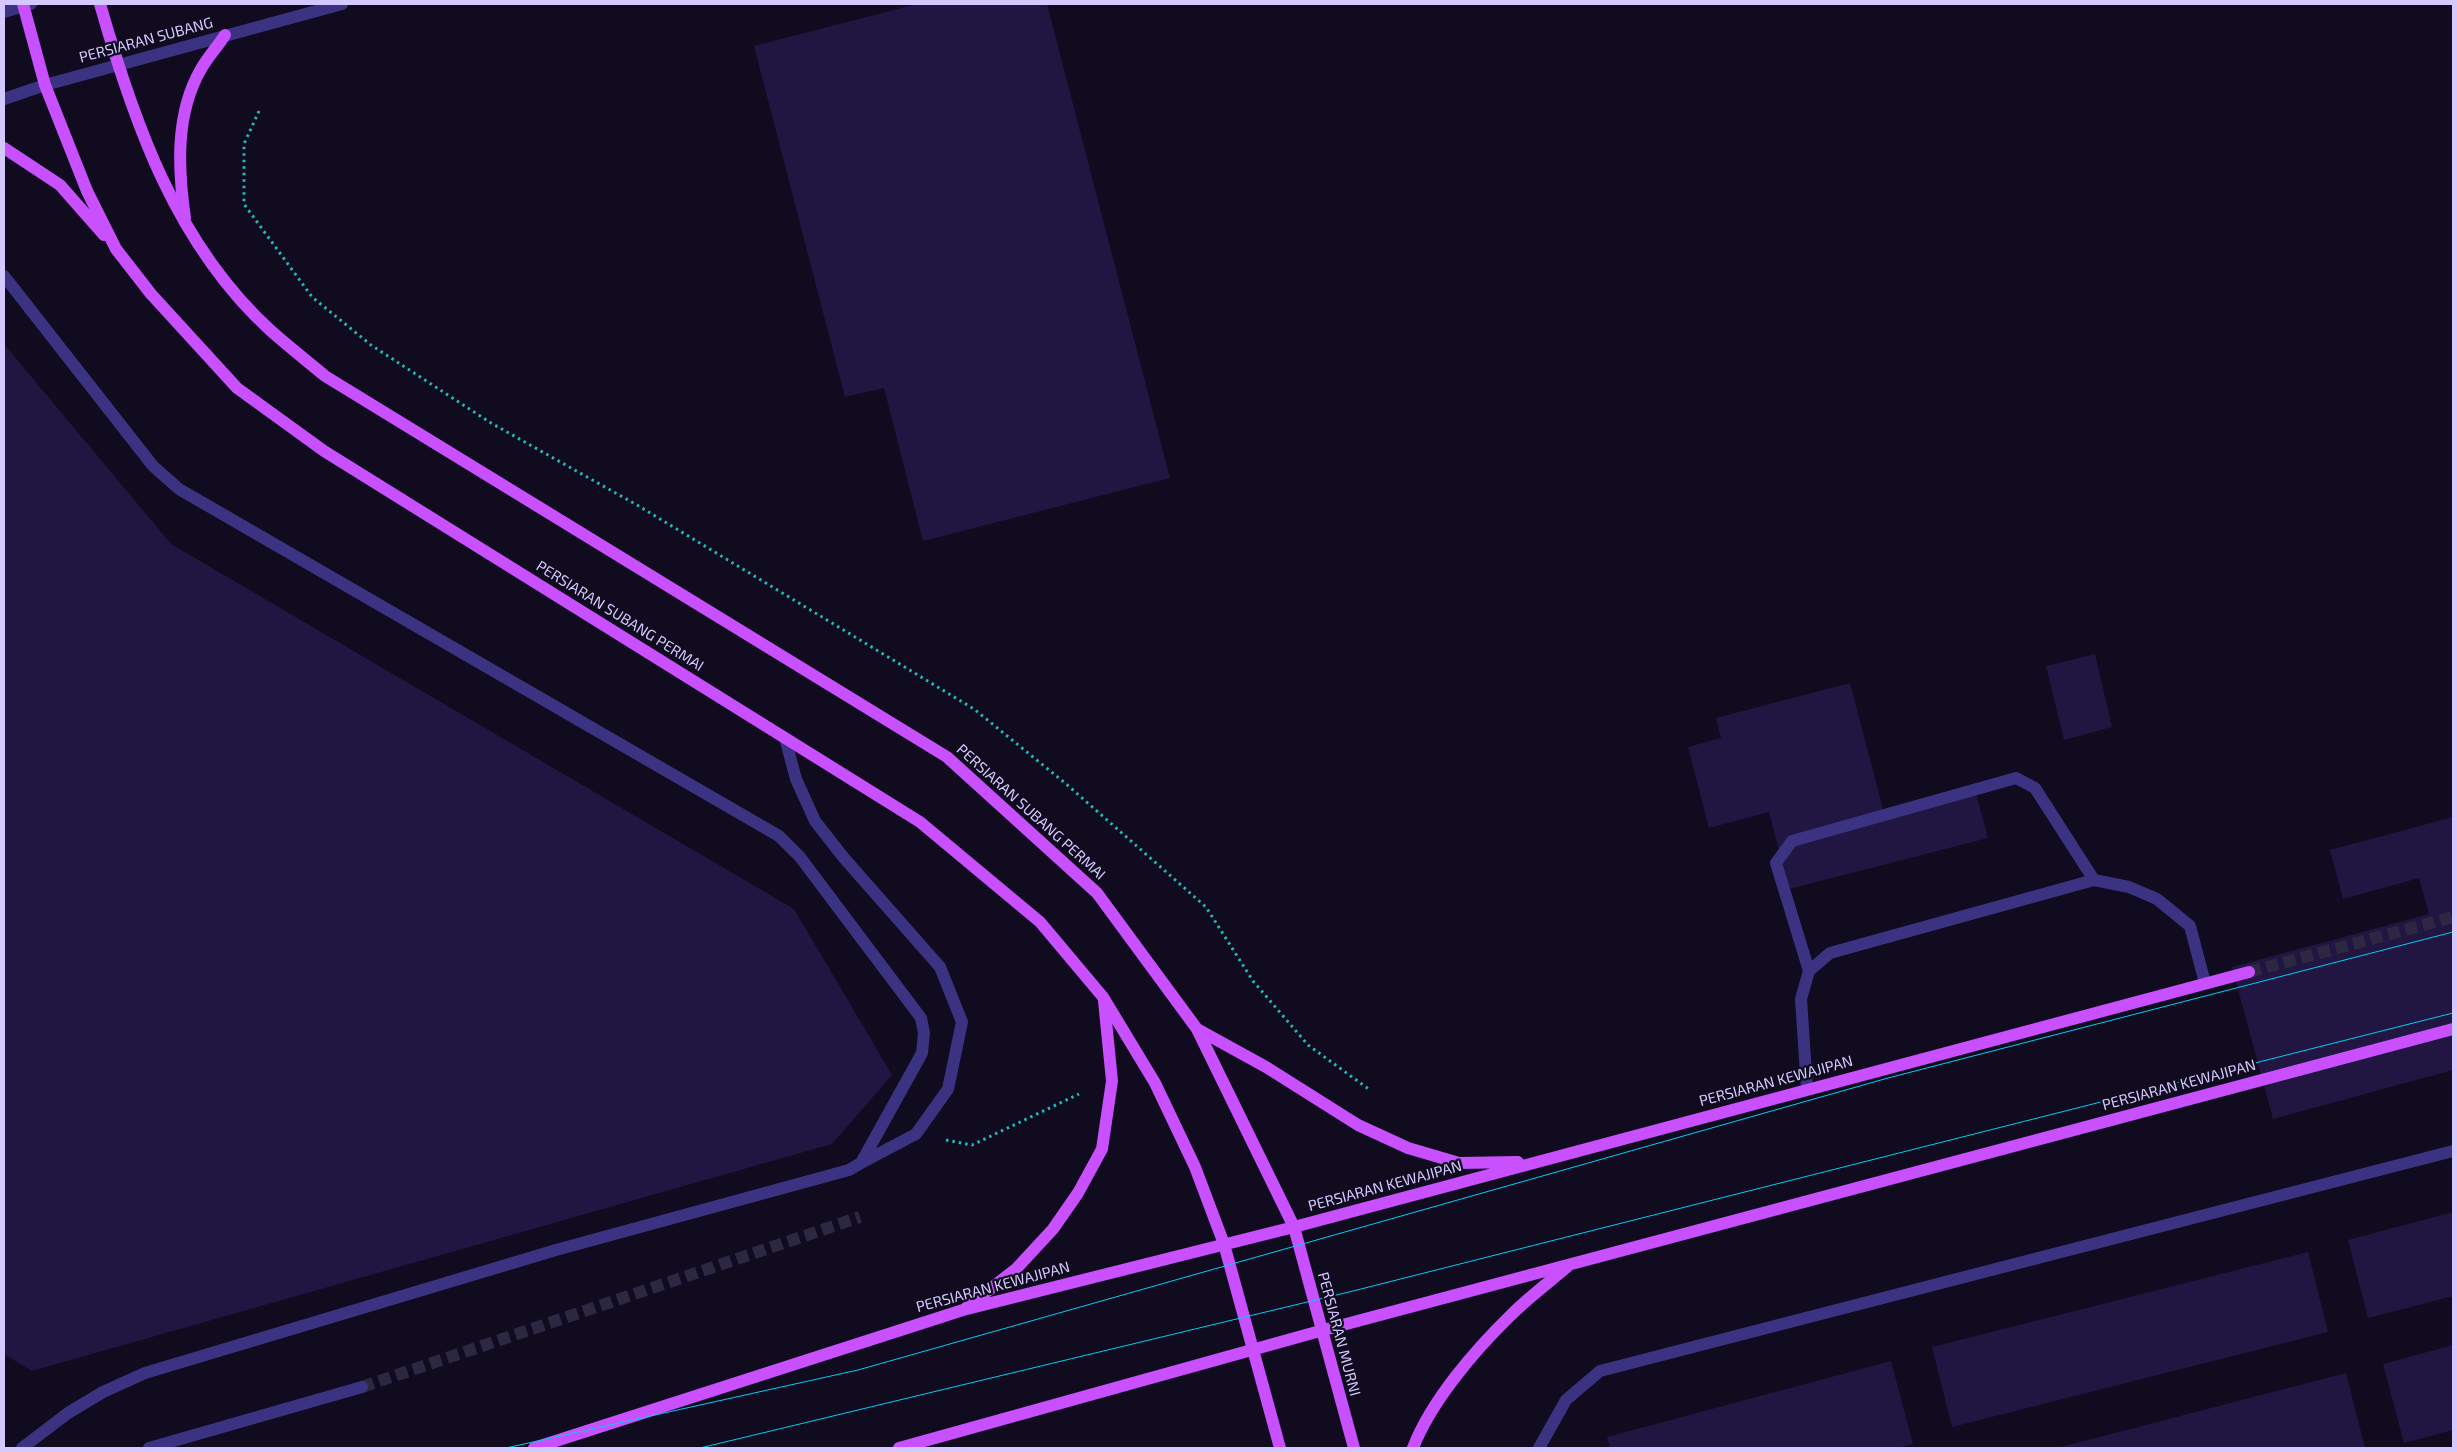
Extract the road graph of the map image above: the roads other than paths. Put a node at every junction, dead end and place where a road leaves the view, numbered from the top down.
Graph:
1 (100, 4) edge
2 (342, 4) edge
3 (26, 5) edge
4 (4, 12) edge
5 (226, 35) junction
6 (118, 65) junction
7 (45, 85) junction
8 (4, 99) edge
9 (4, 148) edge
10 (186, 226) junction
11 (116, 249) junction
12 (4, 276) edge
13 (786, 738) junction
14 (2094, 880) junction
15 (1809, 971) junction
16 (2249, 972) tunnel mouth
17 (2205, 984) junction
18 (1104, 997) junction
19 (1197, 1029) junction
20 (2453, 1029) edge
21 (1807, 1089) junction
22 (2453, 1151) edge
23 (1539, 1161) junction
24 (861, 1163) junction
25 (1294, 1227) junction
26 (1224, 1244) junction
27 (1571, 1264) junction
28 (963, 1310) junction
29 (1320, 1331) junction
30 (1254, 1350) junction
31 (362, 1386) tunnel mouth
32 (22, 1448) edge
33 (149, 1448) edge
34 (534, 1448) edge
35 (900, 1448) edge
36 (1280, 1448) edge
37 (1354, 1448) edge
38 (1413, 1448) edge
39 (1539, 1448) edge

1 - 6 main road, PERSIARAN SUBANG PERMAI
2 - 5 street, PERSIARAN SUBANG
3 - 4 street
3 - 7 main road, PERSIARAN SUBANG PERMAI
5 - 6 street, PERSIARAN SUBANG
5 - 10 main road
6 - 7 street, PERSIARAN SUBANG
6 - 10 main road, PERSIARAN SUBANG PERMAI
7 - 8 street, PERSIARAN SUBANG
7 - 11 main road, PERSIARAN SUBANG PERMAI
9 - 11 main road
10 - 19 main road, PERSIARAN SUBANG PERMAI
11 - 13 main road, PERSIARAN SUBANG PERMAI
12 - 24 street
13 - 18 main road, PERSIARAN SUBANG PERMAI
13 - 24 street
14 - 15 street
14 - 15 street
14 - 17 street
15 - 21 street
16 - 17 main road, PERSIARAN KEWAJIPAN
17 - 21 main road, PERSIARAN KEWAJIPAN
18 - 26 main road, PERSIARAN SUBANG PERMAI
18 - 28 main road
19 - 23 main road
19 - 25 main road, PERSIARAN SUBANG PERMAI
20 - 27 main road, PERSIARAN KEWAJIPAN
21 - 23 main road, PERSIARAN KEWAJIPAN
22 - 39 street
23 - 25 main road, PERSIARAN KEWAJIPAN
24 - 32 street
25 - 26 main road, PERSIARAN KEWAJIPAN
25 - 29 main road, PERSIARAN MURNI
26 - 28 main road, PERSIARAN KEWAJIPAN
26 - 30 main road
27 - 29 main road, PERSIARAN KEWAJIPAN
27 - 38 main road
28 - 34 main road, PERSIARAN KEWAJIPAN
29 - 30 main road, PERSIARAN KEWAJIPAN
29 - 37 main road, PERSIARAN MURNI
30 - 35 main road, PERSIARAN KEWAJIPAN
30 - 36 main road
31 - 33 street

